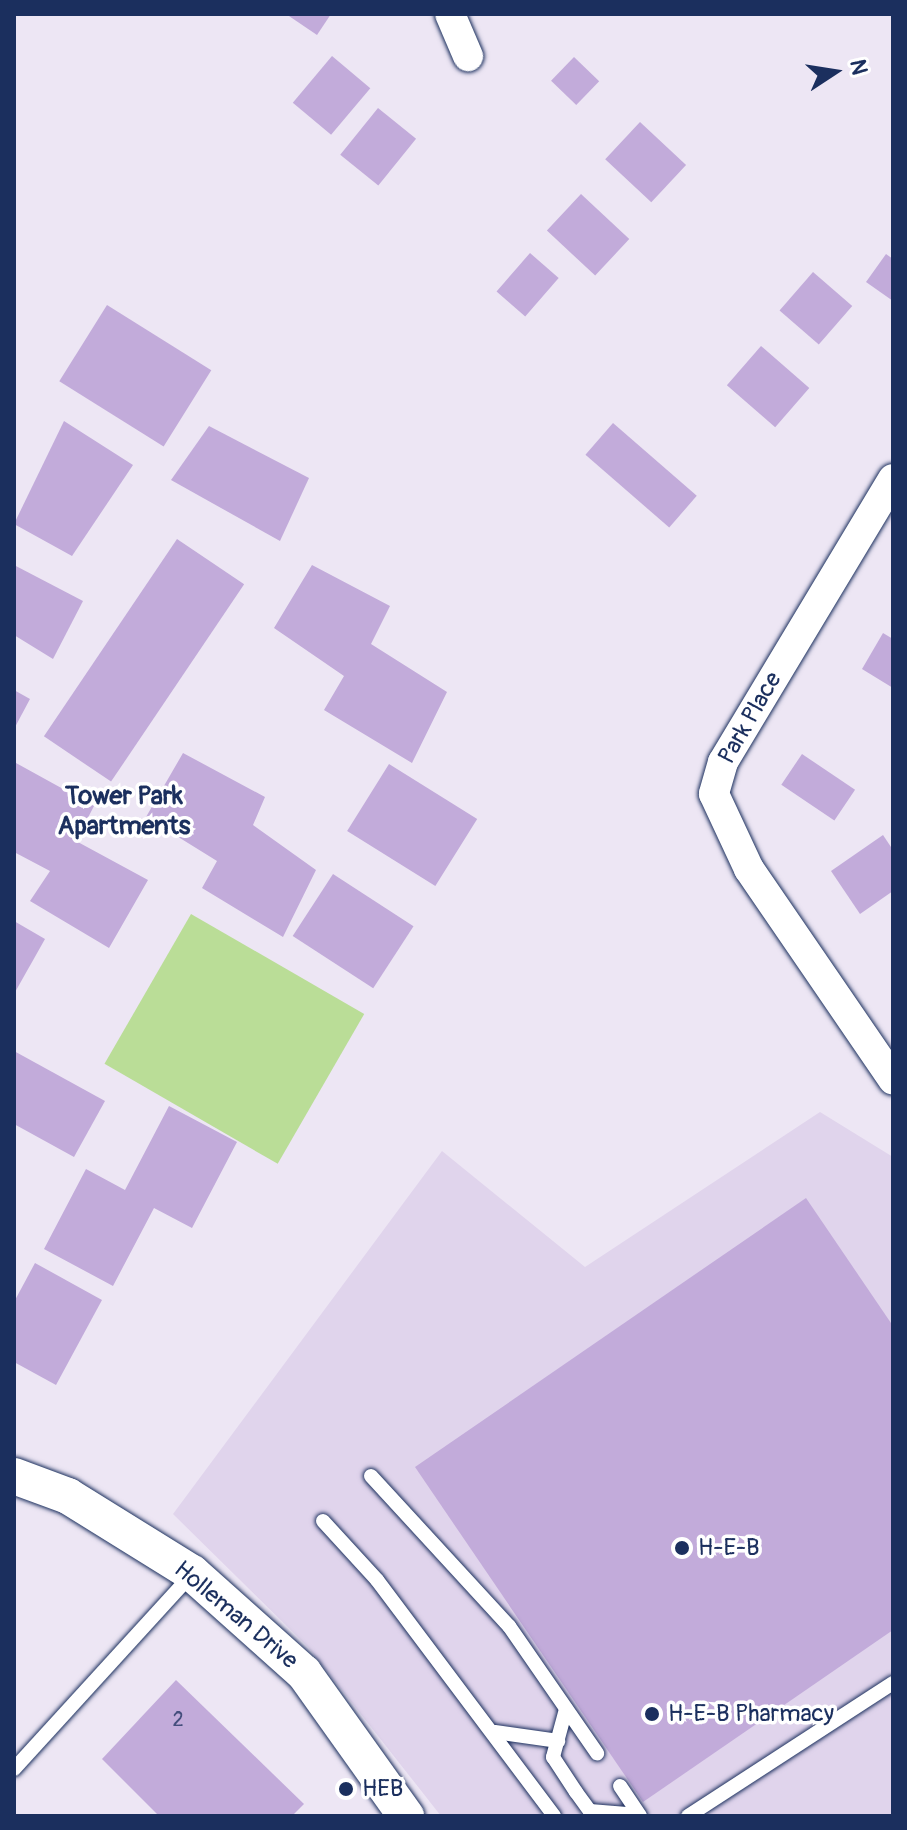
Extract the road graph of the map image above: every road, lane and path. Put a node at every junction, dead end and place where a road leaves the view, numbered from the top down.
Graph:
1 (450, 14) edge
2 (468, 56) dead end
3 (893, 479) edge
4 (893, 1079) edge
5 (14, 1476) edge
6 (371, 1476) dead end
7 (323, 1521) dead end
8 (192, 1573) junction
9 (893, 1683) edge
10 (566, 1709) junction
11 (495, 1732) junction
12 (558, 1741) junction
13 (597, 1753) dead end
14 (14, 1769) edge
15 (620, 1786) dead end
16 (406, 1816) edge
17 (554, 1816) edge
18 (639, 1816) edge
19 (688, 1816) edge

1 - 2 street
3 - 4 street, Park Place
5 - 8 street, Holleman Drive
6 - 10 lane
7 - 11 lane
8 - 14 lane
8 - 16 street, Holleman Drive
9 - 19 lane
10 - 12 lane
10 - 13 lane
11 - 12 lane
11 - 17 lane
12 - 18 lane
15 - 18 lane

